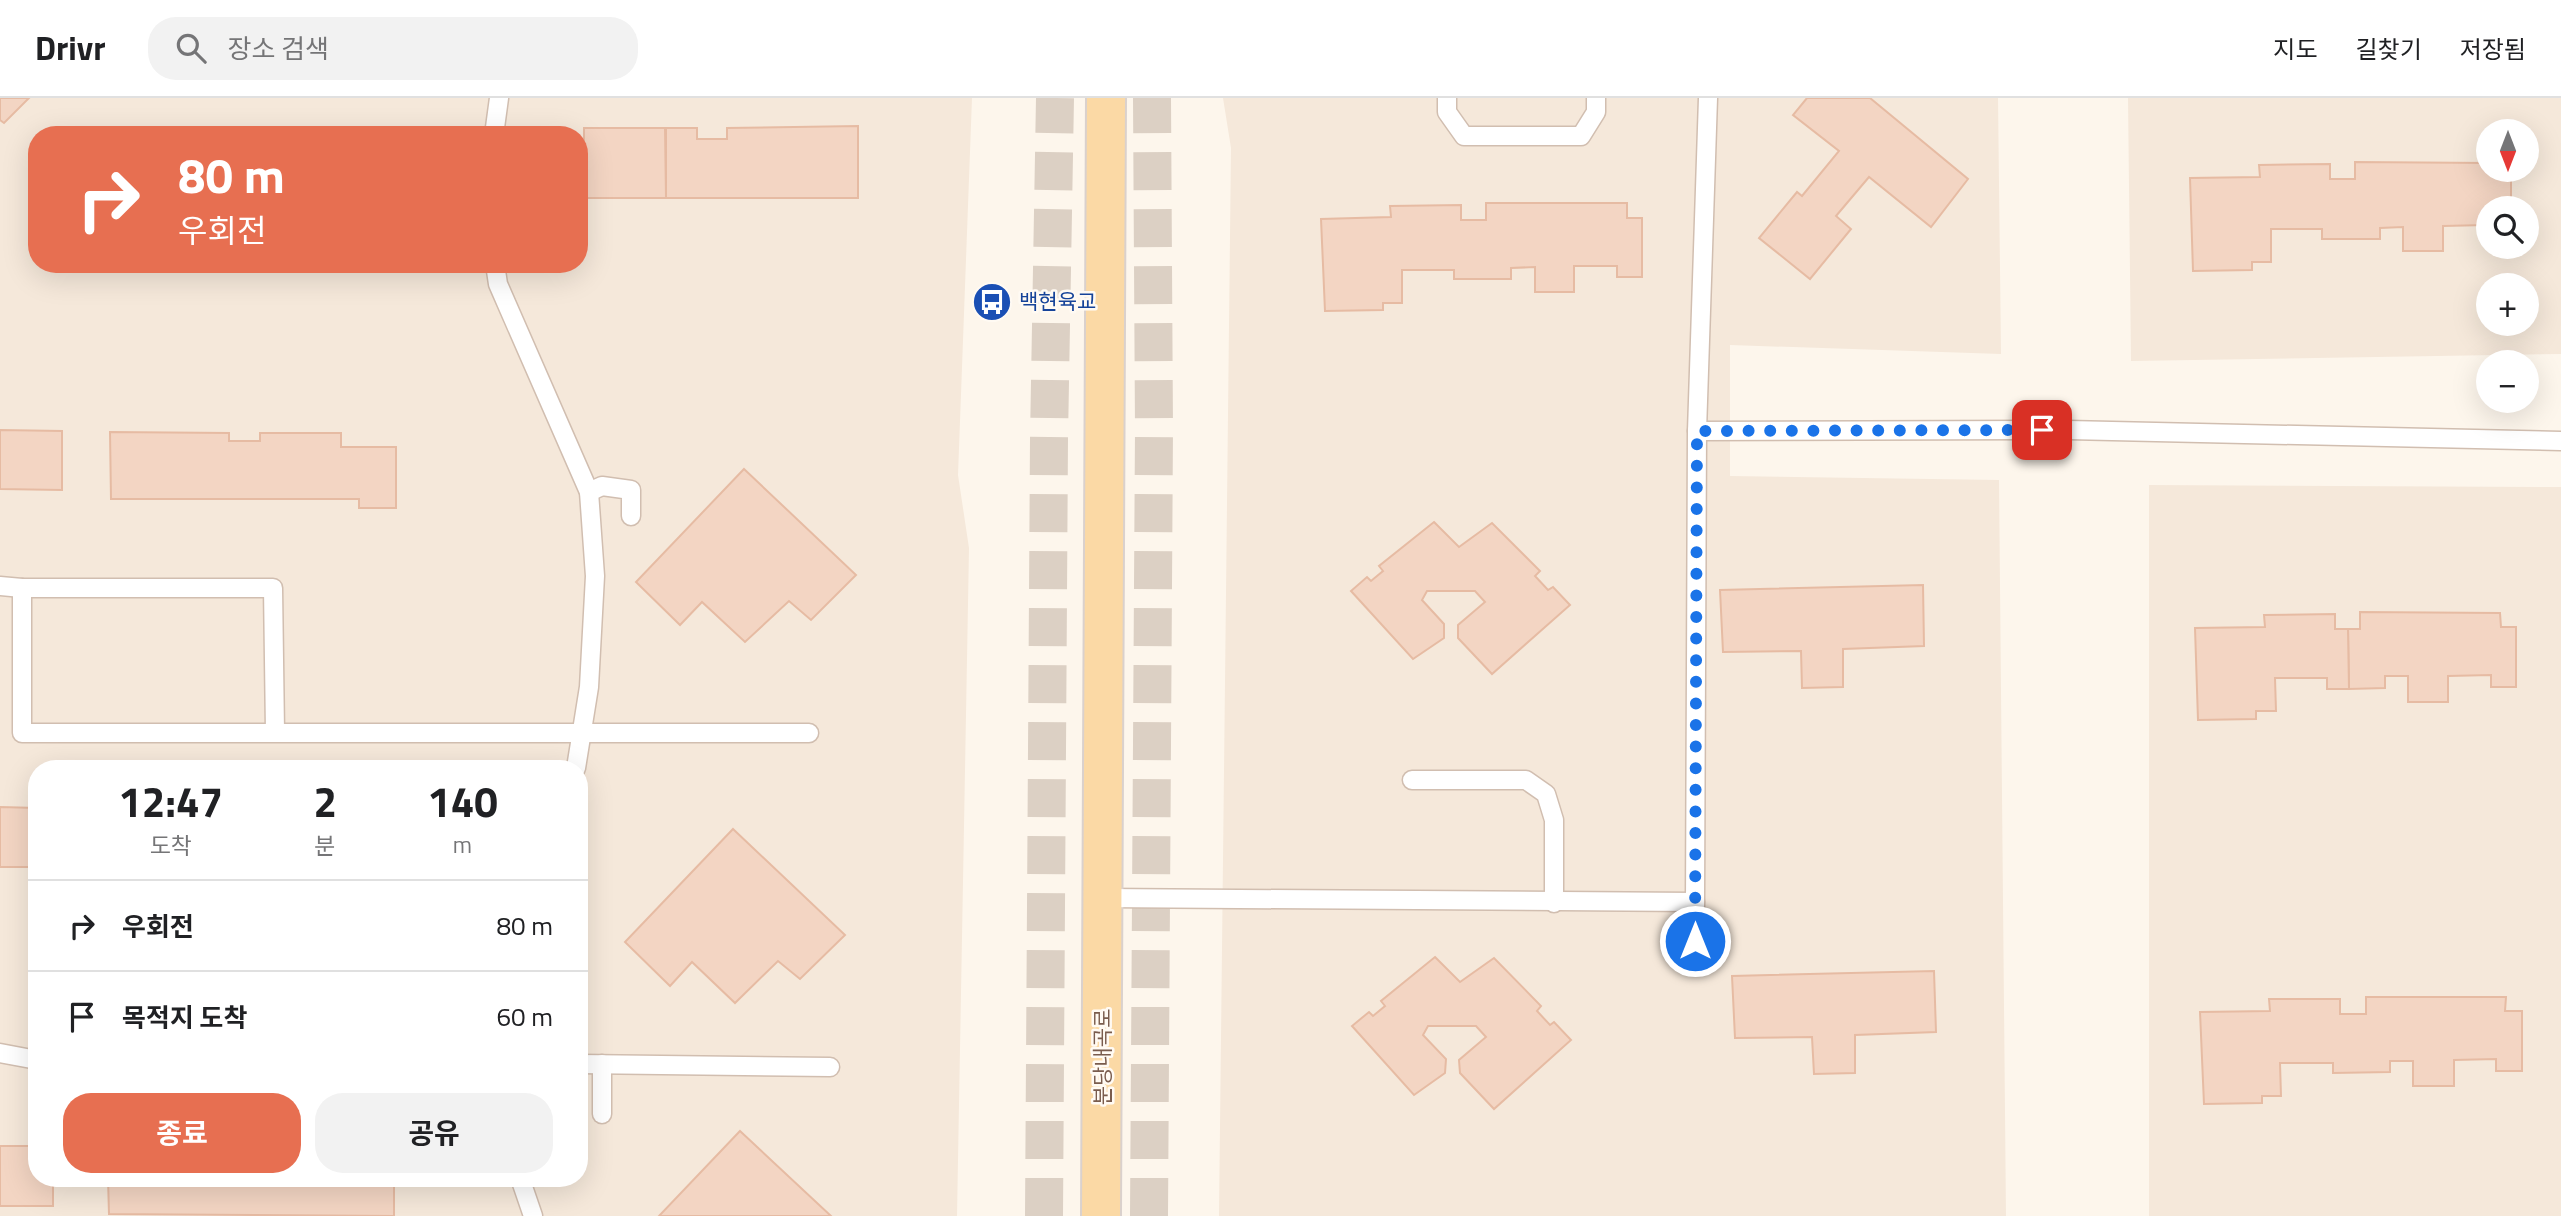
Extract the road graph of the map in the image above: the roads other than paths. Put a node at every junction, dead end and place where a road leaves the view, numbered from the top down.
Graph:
1 (499, 98) edge
2 (1106, 98) edge
3 (1447, 98) edge
4 (1596, 98) edge
5 (1708, 98) edge
6 (495, 126) edge
7 (496, 273) edge
8 (1697, 431) junction
9 (2561, 441) edge
10 (589, 492) junction
11 (631, 516) dead end
12 (0, 586) edge
13 (22, 588) junction
14 (584, 731) junction
15 (275, 732) junction
16 (809, 733) dead end
17 (578, 760) edge
18 (1412, 780) dead end
19 (1104, 898) junction
20 (1554, 902) junction
21 (1695, 902) junction
22 (1695, 941) dead end
23 (0, 1053) edge
24 (28, 1058) edge
25 (588, 1064) edge
26 (602, 1064) junction
27 (830, 1067) dead end
28 (602, 1114) dead end
29 (523, 1187) edge
30 (533, 1216) edge
31 (1101, 1216) edge

1 - 6 lane
2 - 19 main road, 분당내곡로
3 - 4 lane
5 - 8 lane
7 - 10 lane
8 - 9 lane
8 - 21 lane
10 - 11 lane
10 - 14 lane
12 - 13 lane
13 - 15 lane
13 - 15 lane
14 - 15 lane
14 - 16 lane
14 - 17 lane
18 - 20 lane
19 - 20 lane
19 - 31 main road, 분당내곡로
20 - 21 lane
21 - 22 lane
23 - 24 lane
25 - 26 lane
26 - 27 lane
26 - 28 lane
29 - 30 lane

